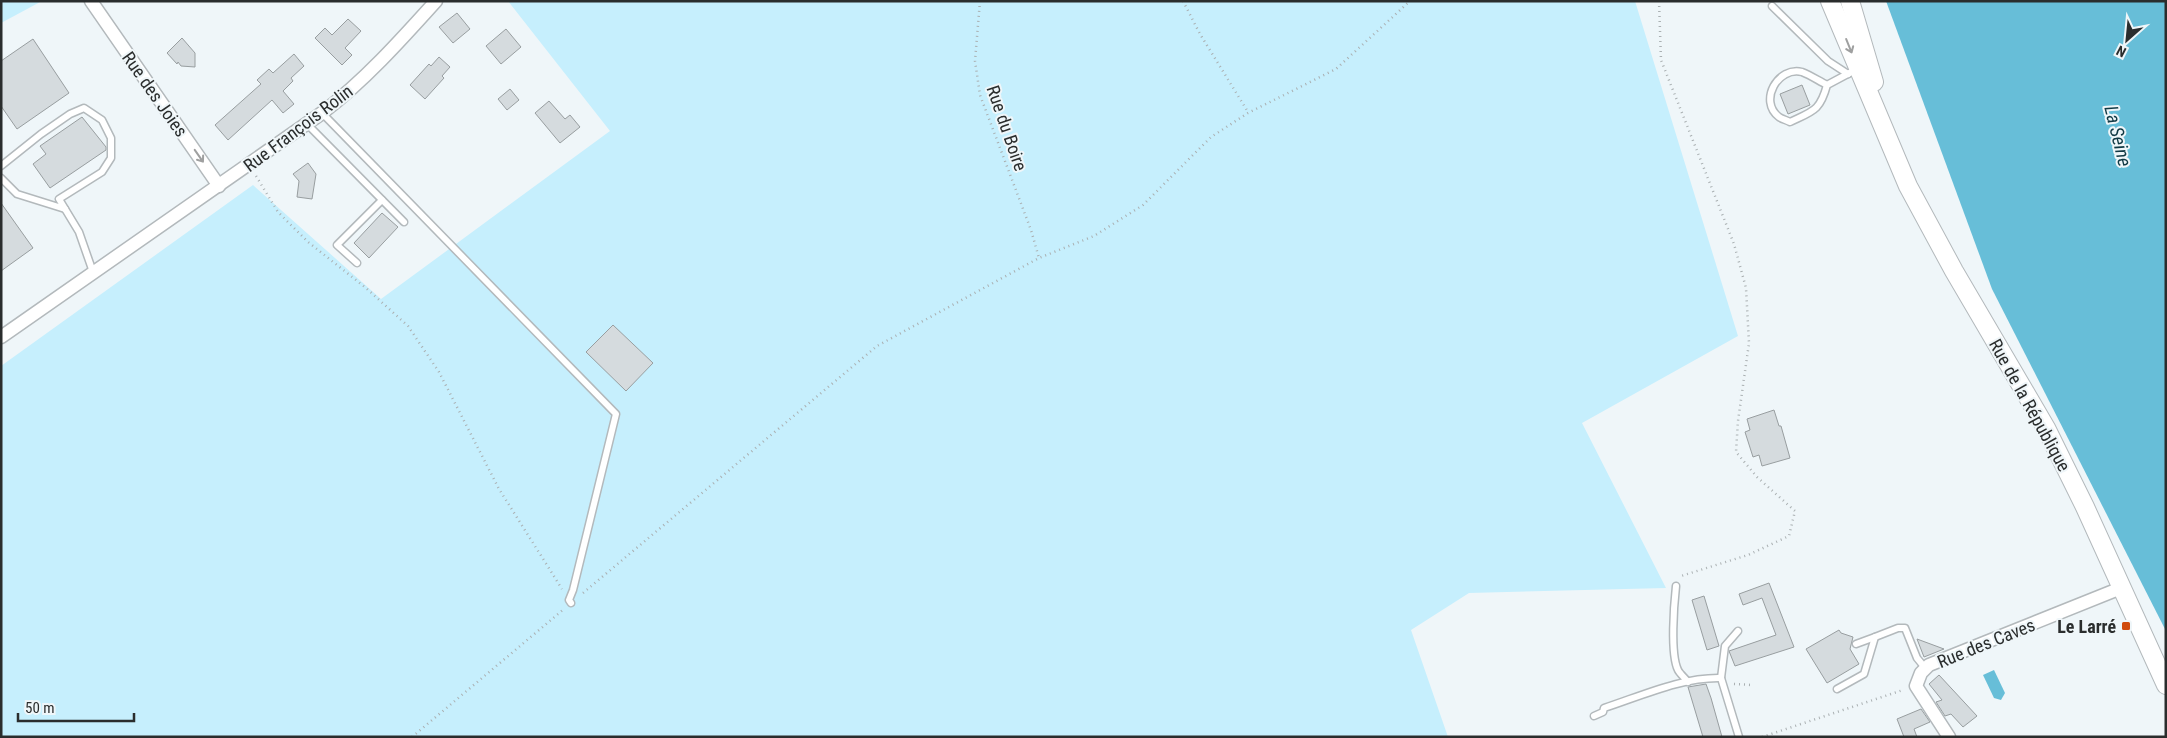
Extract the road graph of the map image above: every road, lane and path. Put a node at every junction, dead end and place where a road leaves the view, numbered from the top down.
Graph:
1 (91, 1) edge
2 (436, 1) edge
3 (980, 1) edge
4 (1183, 1) edge
5 (1410, 1) edge
6 (1659, 1) edge
7 (1830, 1) edge
8 (1850, 1) edge
9 (1772, 6) dead end
10 (1853, 71) junction
11 (1827, 85) junction
12 (322, 113) junction
13 (1248, 113) junction
14 (307, 124) junction
15 (1885, 128) junction
16 (249, 165) junction
17 (1, 166) edge
18 (1, 178) edge
19 (219, 186) junction
20 (382, 200) junction
21 (65, 210) junction
22 (404, 222) dead end
23 (1039, 258) junction
24 (357, 263) dead end
25 (93, 272) junction
26 (1, 337) edge
27 (1676, 586) joint
28 (2121, 588) junction
29 (570, 601) junction
30 (1738, 631) dead end
31 (1874, 637) junction
32 (1856, 644) dead end
33 (1926, 669) junction
34 (1722, 681) junction
35 (1688, 682) junction
36 (1752, 685) dead end
37 (2166, 685) edge
38 (1916, 686) junction
39 (1837, 689) dead end
40 (1594, 716) dead end
41 (412, 737) edge
42 (1739, 737) edge
43 (1762, 737) edge
44 (1948, 737) edge

1 -> 19 street, Rue des Joies
2 - 12 street, Rue François Rolin
3 - 23 path, Rue du Boire
4 - 13 path
5 - 13 path
6 - 27 path
7 -> 10 main road, Rue de la République
8 - 15 main road, Rue de la République
9 - 10 lane
10 - 11 lane
10 - 15 main road, Rue de la République
11 - 11 lane
12 - 14 street, Rue François Rolin
12 - 29 lane
13 - 23 path
14 - 16 street, Rue François Rolin
14 - 20 lane
15 - 28 main road, Rue de la République
16 - 19 street, Rue François Rolin
16 - 29 path
17 - 21 lane
18 - 21 lane
19 - 25 street, Rue François Rolin
20 - 22 lane
20 - 24 lane
21 - 25 lane
23 - 29 path
25 - 26 street, Rue François Rolin
27 - 35 lane
28 - 33 street, Rue des Caves
28 - 37 main road, Rue de la République
29 - 41 path
30 - 34 lane
31 - 32 lane
31 - 33 lane
31 - 39 lane
33 - 38 street, Rue des Caves
34 - 35 lane
34 - 36 path
34 - 42 lane
35 - 40 lane
38 - 43 path
38 - 44 street

